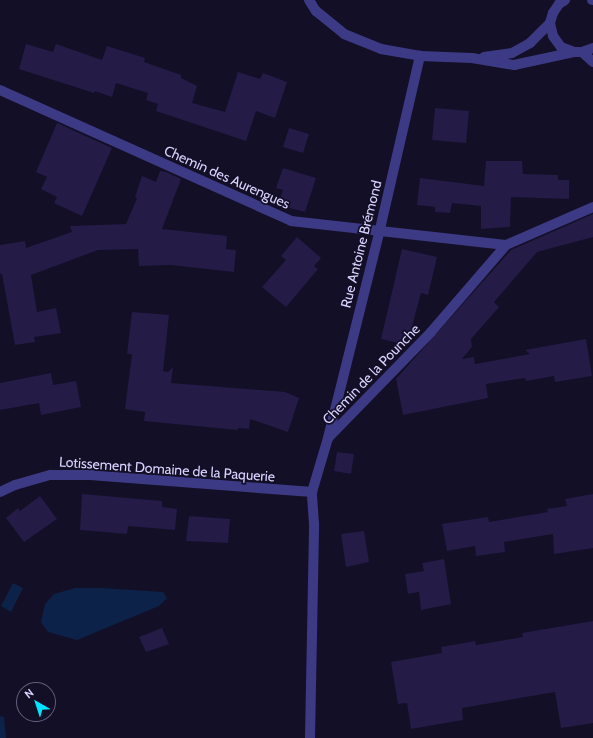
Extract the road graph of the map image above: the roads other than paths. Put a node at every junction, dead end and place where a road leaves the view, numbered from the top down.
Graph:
1 (309, 0) edge
2 (565, 0) edge
3 (550, 23) junction
4 (593, 48) edge
5 (578, 52) junction
6 (420, 56) junction
7 (472, 58) junction
8 (593, 62) edge
9 (0, 90) edge
10 (593, 207) edge
11 (380, 229) junction
12 (506, 245) junction
13 (328, 438) junction
14 (0, 492) edge
15 (312, 492) junction
16 (310, 738) edge

1 - 6 street
2 - 3 street
3 - 5 street
3 - 7 street
4 - 5 street
5 - 7 street
5 - 8 street
6 - 7 street
6 - 11 street, Rue Antoine Brémond
9 - 11 street, Chemin des Aurengues
10 - 12 street
11 - 12 street, Chemin des Aurengues
11 - 13 street, Rue Antoine Brémond
12 - 13 street, Chemin de la Pounche
13 - 15 street, Chemin de la Pounche
14 - 15 street, Lotissement Domaine de la Paquerie
15 - 16 street, Chemin de la Pounche

